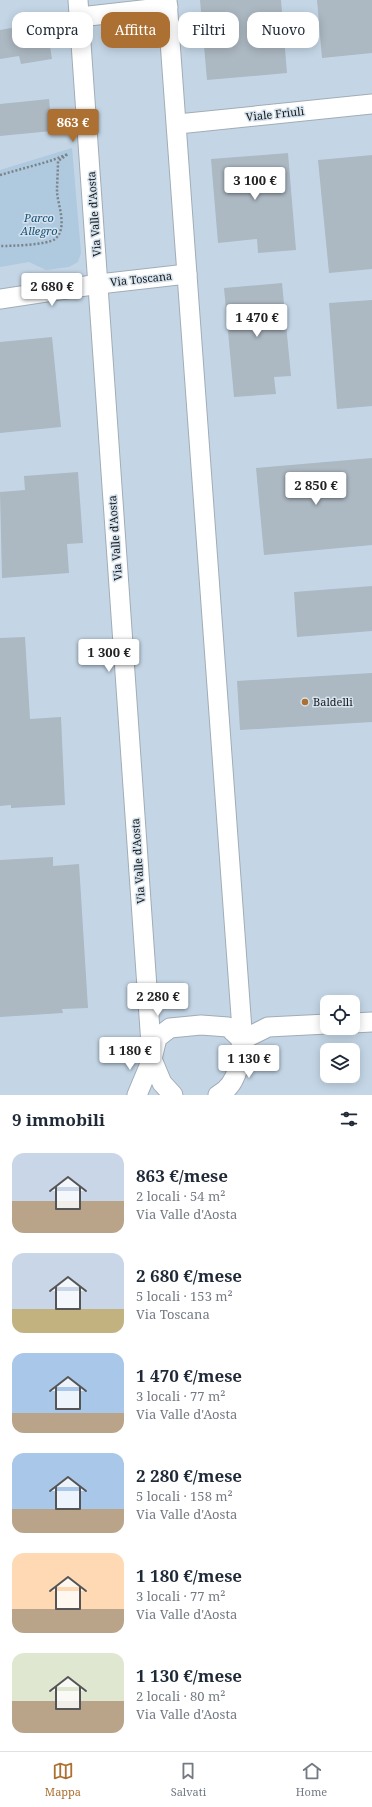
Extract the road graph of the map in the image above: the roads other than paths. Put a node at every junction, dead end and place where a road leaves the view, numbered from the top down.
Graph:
1 (168, 4) edge
2 (79, 8) edge
3 (372, 104) edge
4 (178, 124) junction
5 (188, 274) junction
6 (99, 284) junction
7 (0, 299) edge
8 (372, 1022) edge
9 (360, 1023) edge
10 (320, 1024) edge
11 (242, 1040) junction
12 (152, 1059) junction
13 (224, 1094) edge
14 (137, 1095) edge
15 (173, 1095) edge

1 - 2 street, Via Valle d'Aosta
1 - 4 street, Via Valle d'Aosta
2 - 6 street, Via Valle d'Aosta
3 - 4 street, Viale Friuli
4 - 5 street, Via Valle d'Aosta
5 - 6 street, Via Toscana
5 - 11 street, Via Valle d'Aosta
6 - 7 street, Via Toscana
6 - 12 street, Via Valle d'Aosta
8 - 9 street
10 - 11 street
11 - 12 street, Via Valle d'Aosta
11 - 13 street, Via Valle d'Aosta
12 - 14 street, Via Valle d'Aosta
12 - 15 street, Via Valle d'Aosta

